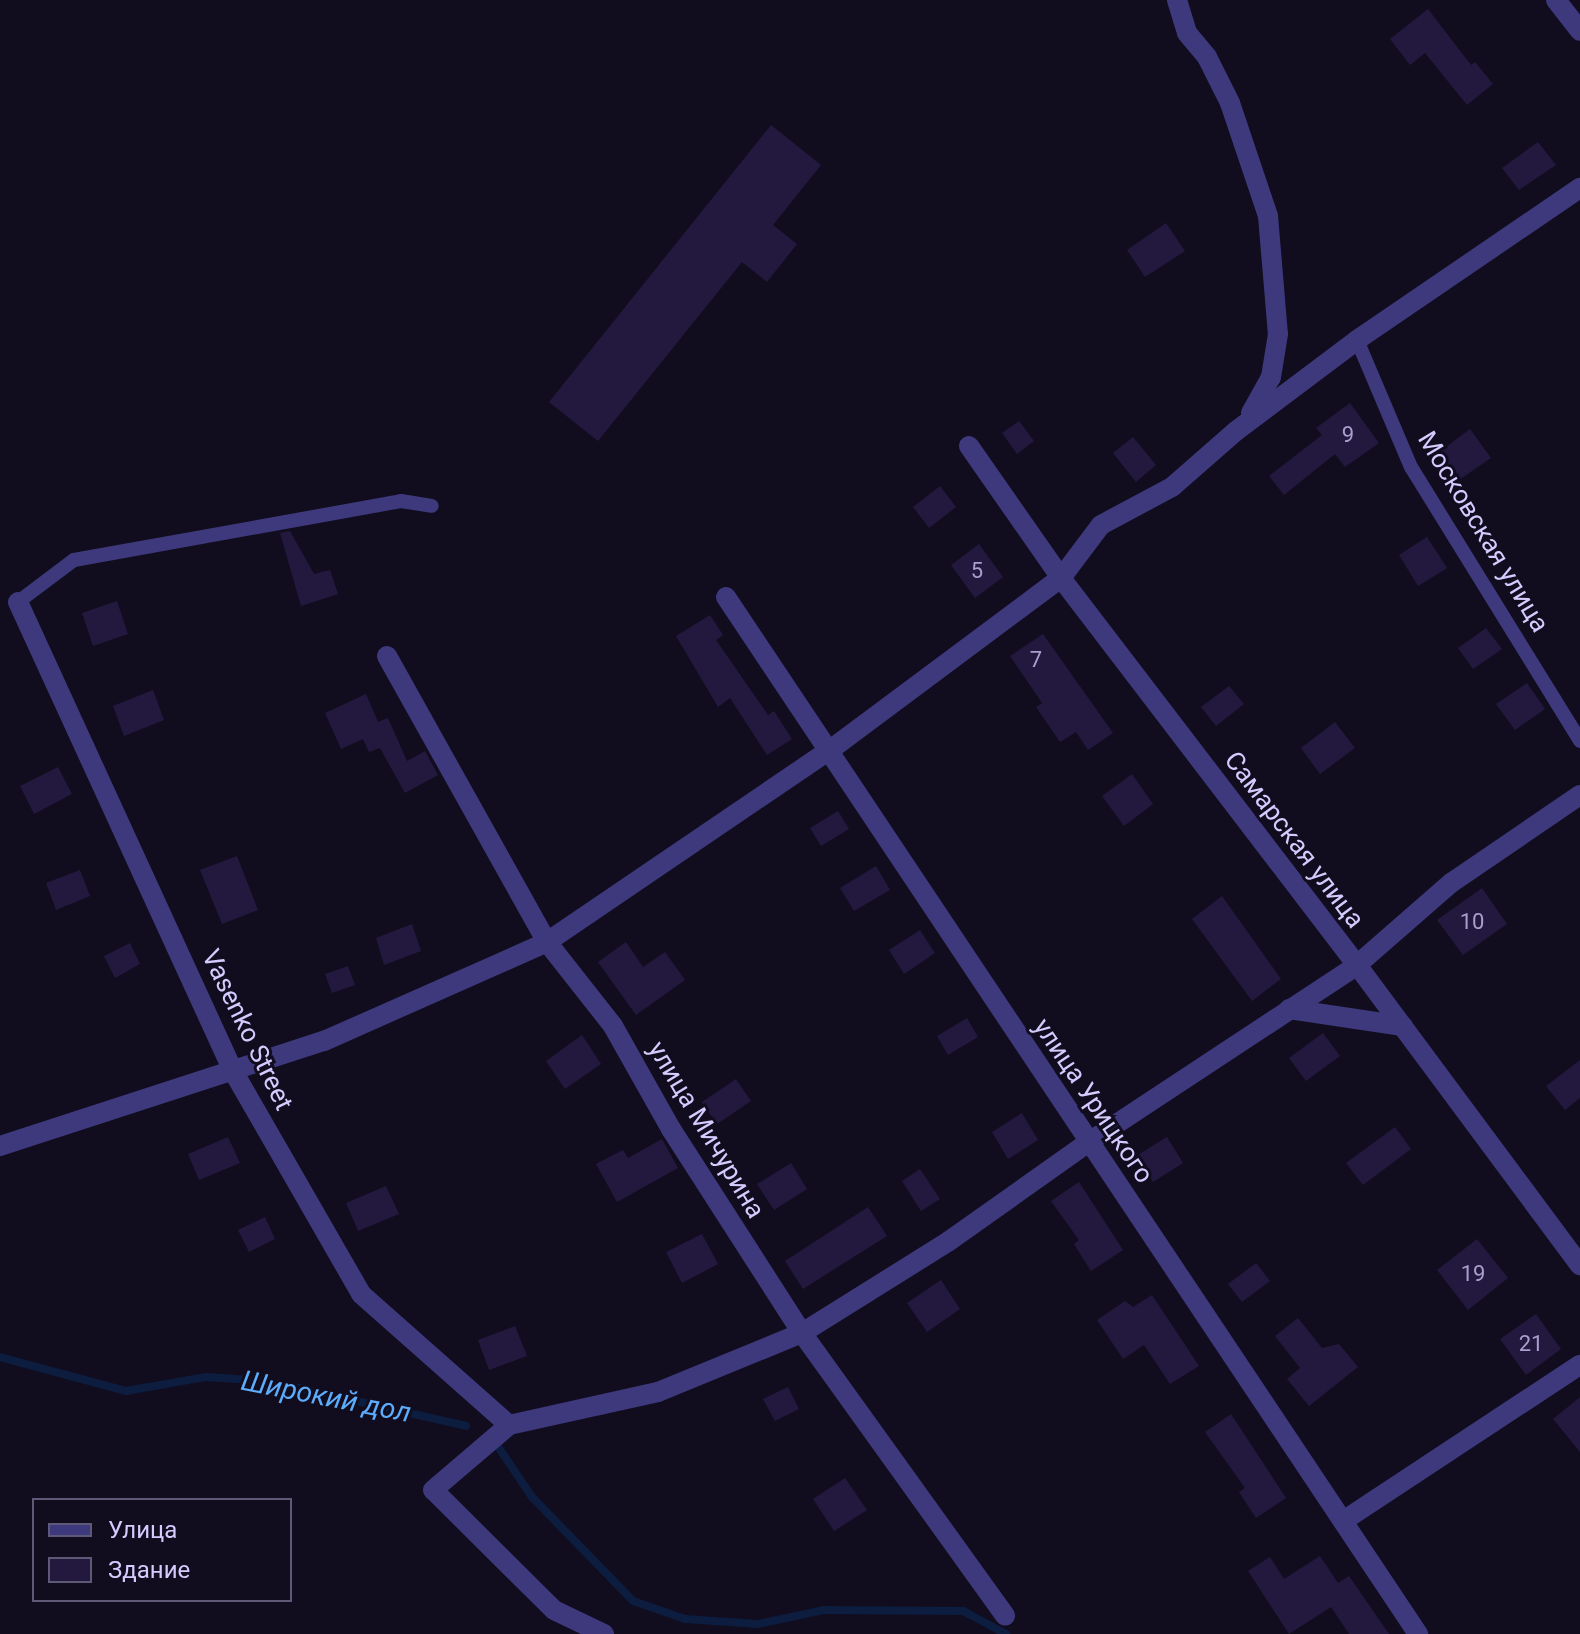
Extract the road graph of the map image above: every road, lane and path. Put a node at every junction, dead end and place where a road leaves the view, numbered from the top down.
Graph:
1 (1177, 0) edge
2 (1556, 0) edge
3 (1580, 31) edge
4 (1580, 188) edge
5 (1357, 340) junction
6 (1236, 431) junction
7 (969, 446) dead end
8 (432, 506) dead end
9 (1061, 578) junction
10 (726, 597) dead end
11 (18, 602) joint
12 (387, 656) dead end
13 (1580, 741) edge
14 (830, 750) junction
15 (1580, 795) edge
16 (547, 942) junction
17 (1357, 965) junction
18 (1289, 1009) junction
19 (1403, 1026) junction
20 (233, 1071) junction
21 (1089, 1142) junction
22 (0, 1146) edge
23 (1580, 1265) edge
24 (802, 1333) junction
25 (1580, 1365) edge
26 (509, 1425) junction
27 (1343, 1521) junction
28 (1005, 1616) dead end
29 (604, 1634) edge
30 (1418, 1634) edge

1 - 6 street
2 - 3 street
4 - 5 street
5 - 6 street
5 - 13 lane, Московская улица
6 - 9 street
7 - 9 street, Самарская улица
8 - 11 lane
9 - 14 street
9 - 17 street, Самарская улица
10 - 14 street, улица Урицкого
11 - 20 street, Vasenko Street
12 - 16 street, улица Мичурина
14 - 16 street
14 - 21 street, улица Урицкого
15 - 17 street
16 - 20 street
16 - 24 street, улица Мичурина
17 - 18 street
17 - 19 street, Самарская улица
18 - 19 street
18 - 21 street
19 - 23 street, Самарская улица
20 - 22 street
20 - 26 street, Vasenko Street
21 - 24 street
21 - 27 street, улица Урицкого
24 - 26 street
24 - 28 street, улица Мичурина
25 - 27 street
26 - 29 street
27 - 30 street, улица Урицкого

